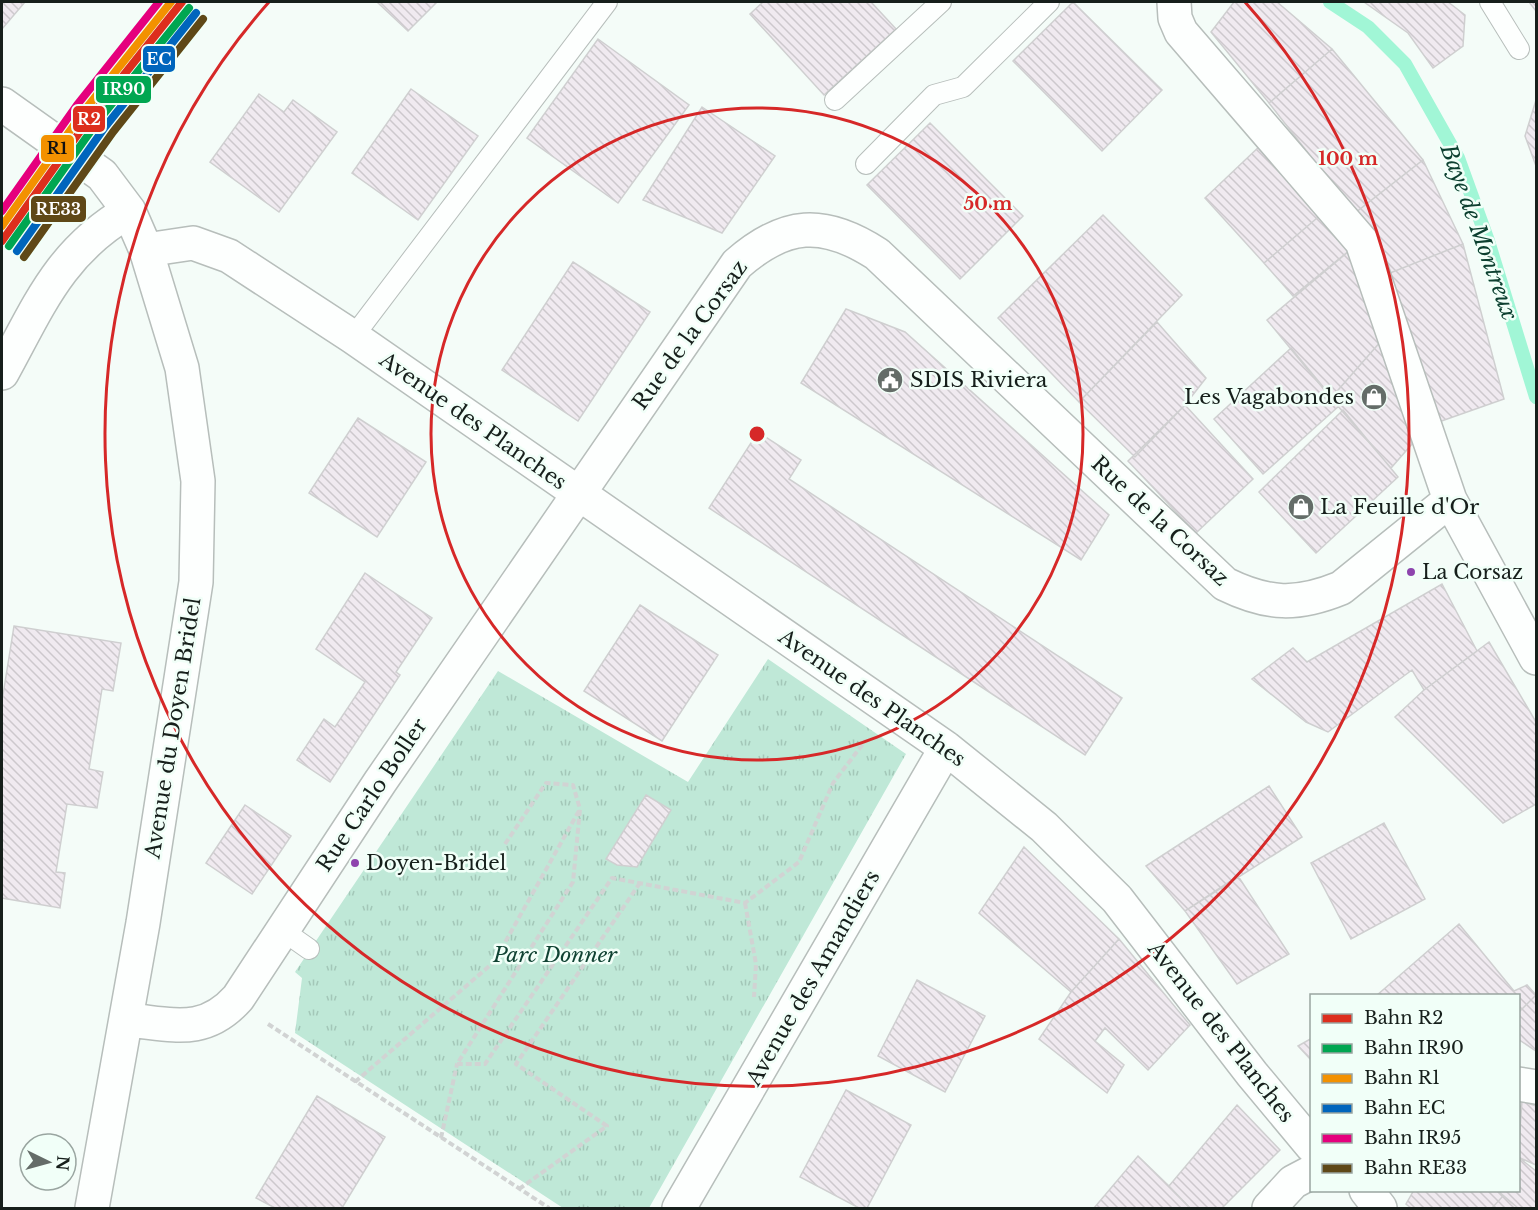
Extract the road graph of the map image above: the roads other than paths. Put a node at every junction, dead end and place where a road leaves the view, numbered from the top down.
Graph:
1 (607, 2) edge
2 (941, 2) edge
3 (1049, 2) edge
4 (1174, 2) edge
5 (1490, 2) edge
6 (1519, 49) dead end
7 (835, 100) dead end
8 (6, 107) edge
9 (866, 164) dead end
10 (129, 211) junction
11 (146, 250) junction
12 (353, 337) junction
13 (2, 373) edge
14 (578, 495) junction
15 (1450, 500) junction
16 (1536, 658) edge
17 (946, 748) junction
18 (282, 930) junction
19 (309, 949) dead end
20 (127, 1020) junction
21 (1520, 1084) edge
22 (1536, 1087) edge
23 (1310, 1145) edge
24 (1310, 1173) edge
25 (1367, 1192) edge
26 (92, 1209) edge
27 (679, 1209) edge
28 (1269, 1209) edge
29 (1380, 1209) edge

1 - 12 lane
2 - 7 lane
3 - 9 lane
4 - 15 street
5 - 6 lane
8 - 10 street
10 - 11 street
10 - 13 street
11 - 12 street, Avenue des Planches
11 - 20 street, Avenue du Doyen Bridel
12 - 14 street, Avenue des Planches
14 - 15 street, Rue de la Corsaz
14 - 17 street, Avenue des Planches
14 - 18 street, Rue Carlo Boller
15 - 16 street
17 - 23 street, Avenue des Planches
17 - 27 street, Avenue des Amandiers
18 - 19 lane
18 - 20 street, Rue Carlo Boller
20 - 26 street, Avenue du Doyen Bridel
21 - 22 street
24 - 28 street
25 - 29 street

